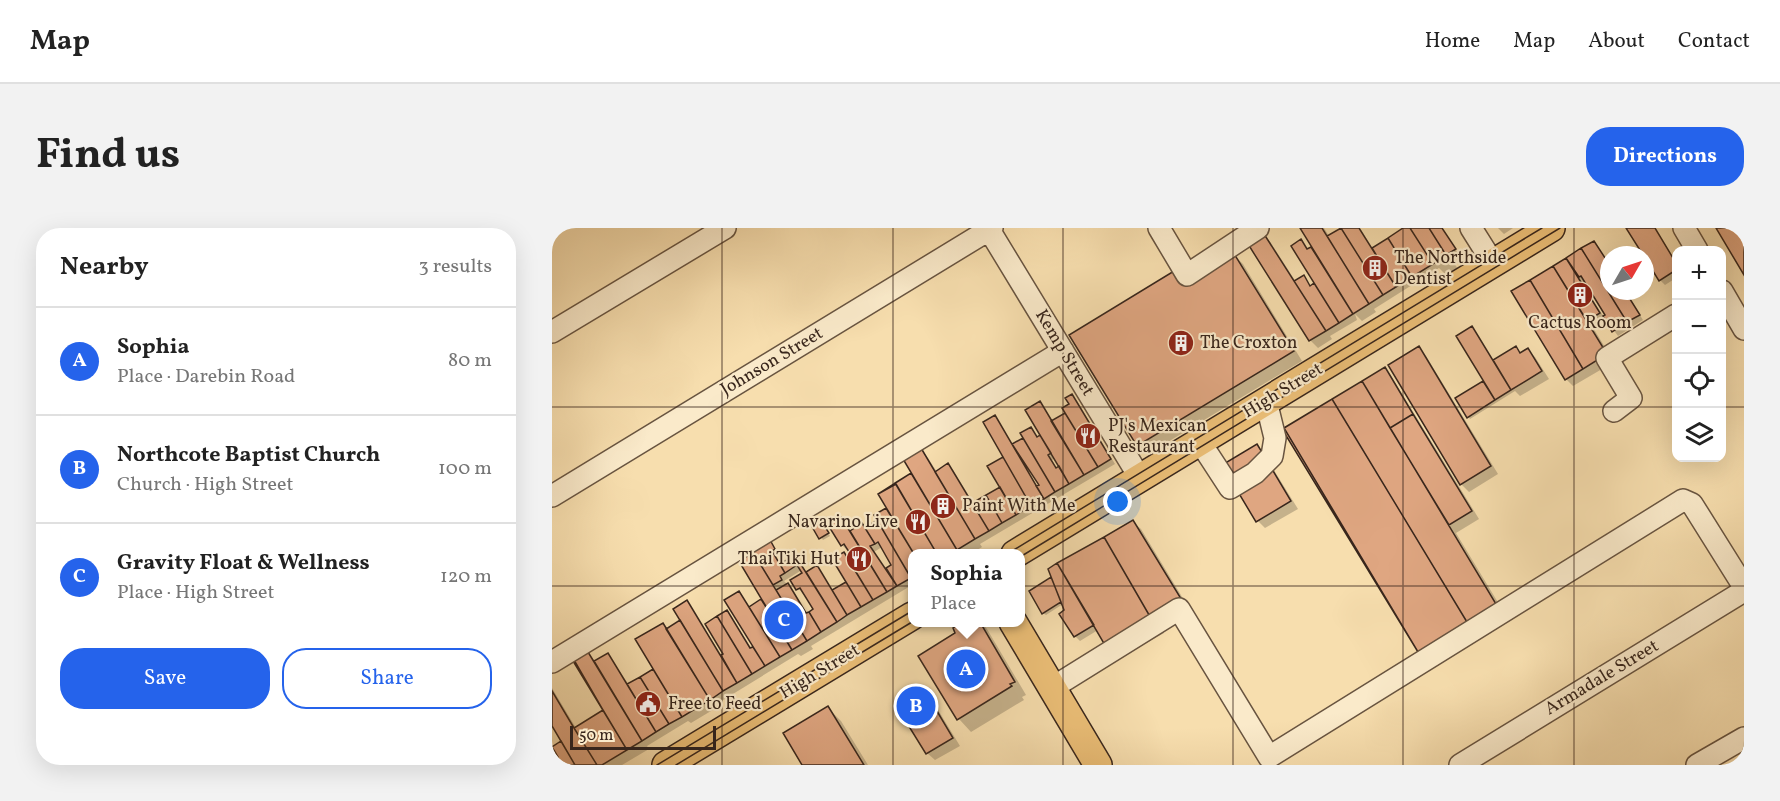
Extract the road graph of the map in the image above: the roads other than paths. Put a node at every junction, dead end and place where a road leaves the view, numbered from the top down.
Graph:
1 (725, 228) edge
2 (990, 228) edge
3 (1159, 228) edge
4 (1258, 228) edge
5 (1471, 228) edge
6 (1551, 228) edge
7 (1684, 228) edge
8 (1695, 246) edge
9 (1493, 263) junction
10 (1726, 298) edge
11 (1672, 318) edge
12 (1744, 329) edge
13 (552, 332) edge
14 (1063, 351) junction
15 (1266, 401) junction
16 (1614, 411) dead end
17 (1200, 442) junction
18 (1140, 478) junction
19 (552, 496) edge
20 (1023, 549) edge
21 (1744, 589) edge
22 (908, 618) edge
23 (1016, 627) edge
24 (552, 662) edge
25 (1052, 688) junction
26 (1744, 738) edge
27 (666, 765) edge
28 (1098, 765) edge
29 (1460, 765) edge
30 (1697, 765) edge

1 - 13 street
2 - 14 street, Kemp Street
2 - 19 street, Johnson Street
3 - 4 street
5 - 9 street
6 - 9 main road, High Street
7 - 8 street
9 - 15 main road, High Street
10 - 12 street
11 - 16 street
14 - 18 street, Kemp Street
14 - 24 street
15 - 17 main road, High Street
15 - 17 street
17 - 18 main road, High Street
18 - 20 main road, High Street
21 - 25 street
21 - 29 street, Armadale Street
22 - 27 main road, High Street
23 - 25 main road
25 - 28 main road
26 - 30 street

